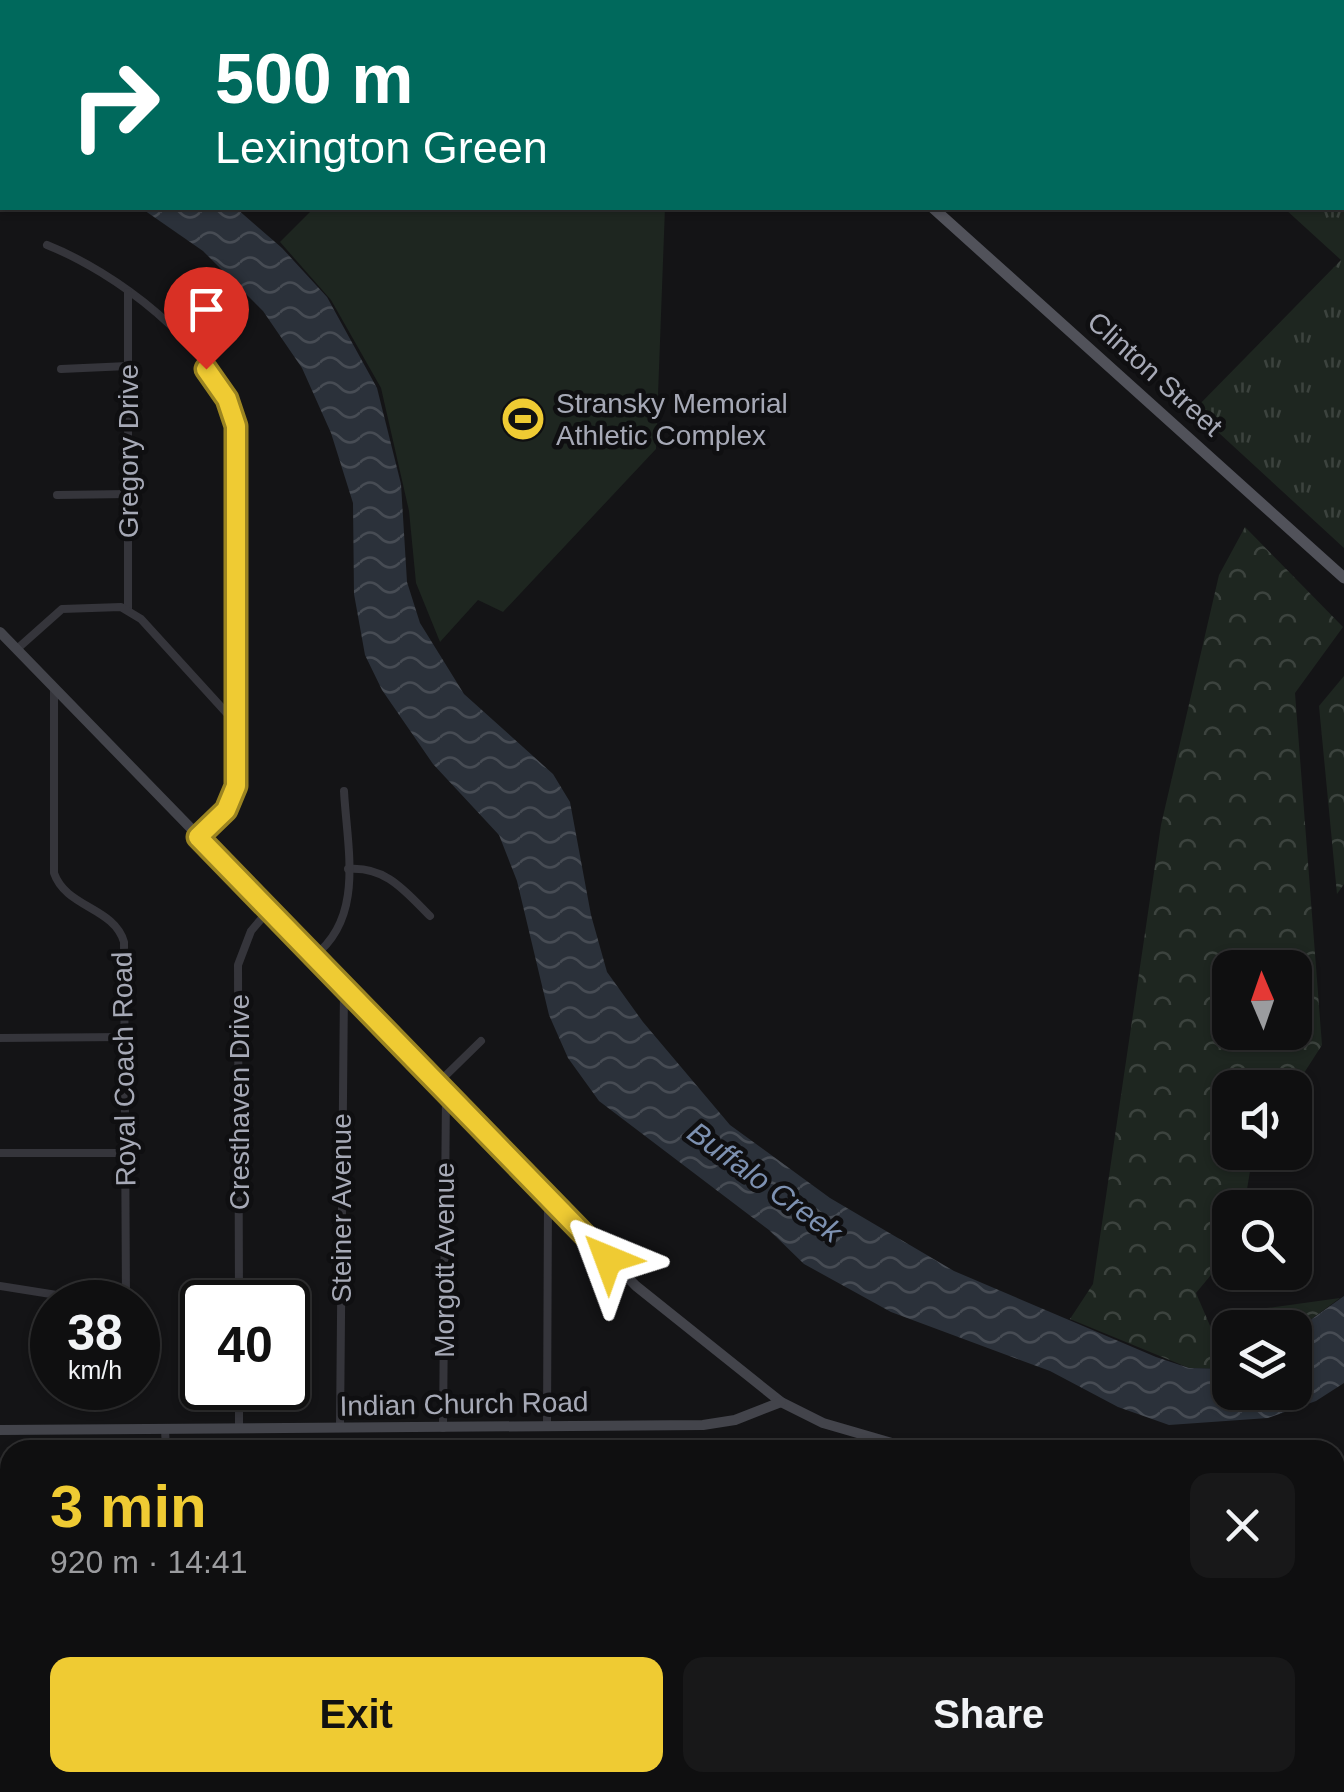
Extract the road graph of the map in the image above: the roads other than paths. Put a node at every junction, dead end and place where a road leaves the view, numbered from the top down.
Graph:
1 (935, 210) edge
2 (47, 245) dead end
3 (128, 292) junction
4 (128, 366) junction
5 (61, 369) dead end
6 (128, 494) junction
7 (57, 495) dead end
8 (1344, 578) edge
9 (128, 610) junction
10 (0, 632) edge
11 (17, 650) junction
12 (54, 688) junction
13 (236, 730) junction
14 (344, 791) dead end
15 (198, 837) junction
16 (348, 869) junction
17 (269, 910) junction
18 (430, 916) dead end
19 (314, 956) junction
20 (344, 988) junction
21 (125, 1037) junction
22 (0, 1038) edge
23 (481, 1041) dead end
24 (441, 1088) junction
25 (0, 1153) edge
26 (126, 1153) junction
27 (548, 1198) junction
28 (126, 1280) edge
29 (239, 1280) edge
30 (0, 1286) edge
31 (30, 1291) edge
32 (781, 1402) junction
33 (238, 1410) edge
34 (547, 1425) junction
35 (238, 1428) junction
36 (340, 1428) junction
37 (443, 1428) junction
38 (165, 1429) junction
39 (0, 1430) edge
40 (166, 1440) edge
41 (883, 1440) edge

1 - 8 main road, Clinton Street
2 - 3 street
3 - 4 street, Gregory Drive
3 - 13 street
4 - 5 street
4 - 6 street, Gregory Drive
6 - 7 street
6 - 9 street, Gregory Drive
9 - 11 street
9 - 13 street
10 - 11 street
11 - 12 street
12 - 15 street
12 - 21 street, Royal Coach Road
13 - 15 street
14 - 16 street
15 - 17 street
16 - 18 street
16 - 19 street
17 - 19 street
17 - 29 street, Cresthaven Drive
19 - 20 street
20 - 24 street
20 - 36 street, Steiner Avenue
21 - 22 street
21 - 26 street, Royal Coach Road
23 - 24 street
24 - 27 street
24 - 37 street, Morgott Avenue
25 - 26 street
26 - 28 street, Royal Coach Road
27 - 32 street
27 - 34 street
30 - 31 street
32 - 34 street, Indian Church Road
32 - 41 street
33 - 35 street
34 - 37 street, Indian Church Road
35 - 36 street, Indian Church Road
35 - 38 street, Indian Church Road
36 - 37 street, Indian Church Road
38 - 39 street, Indian Church Road
38 - 40 street

